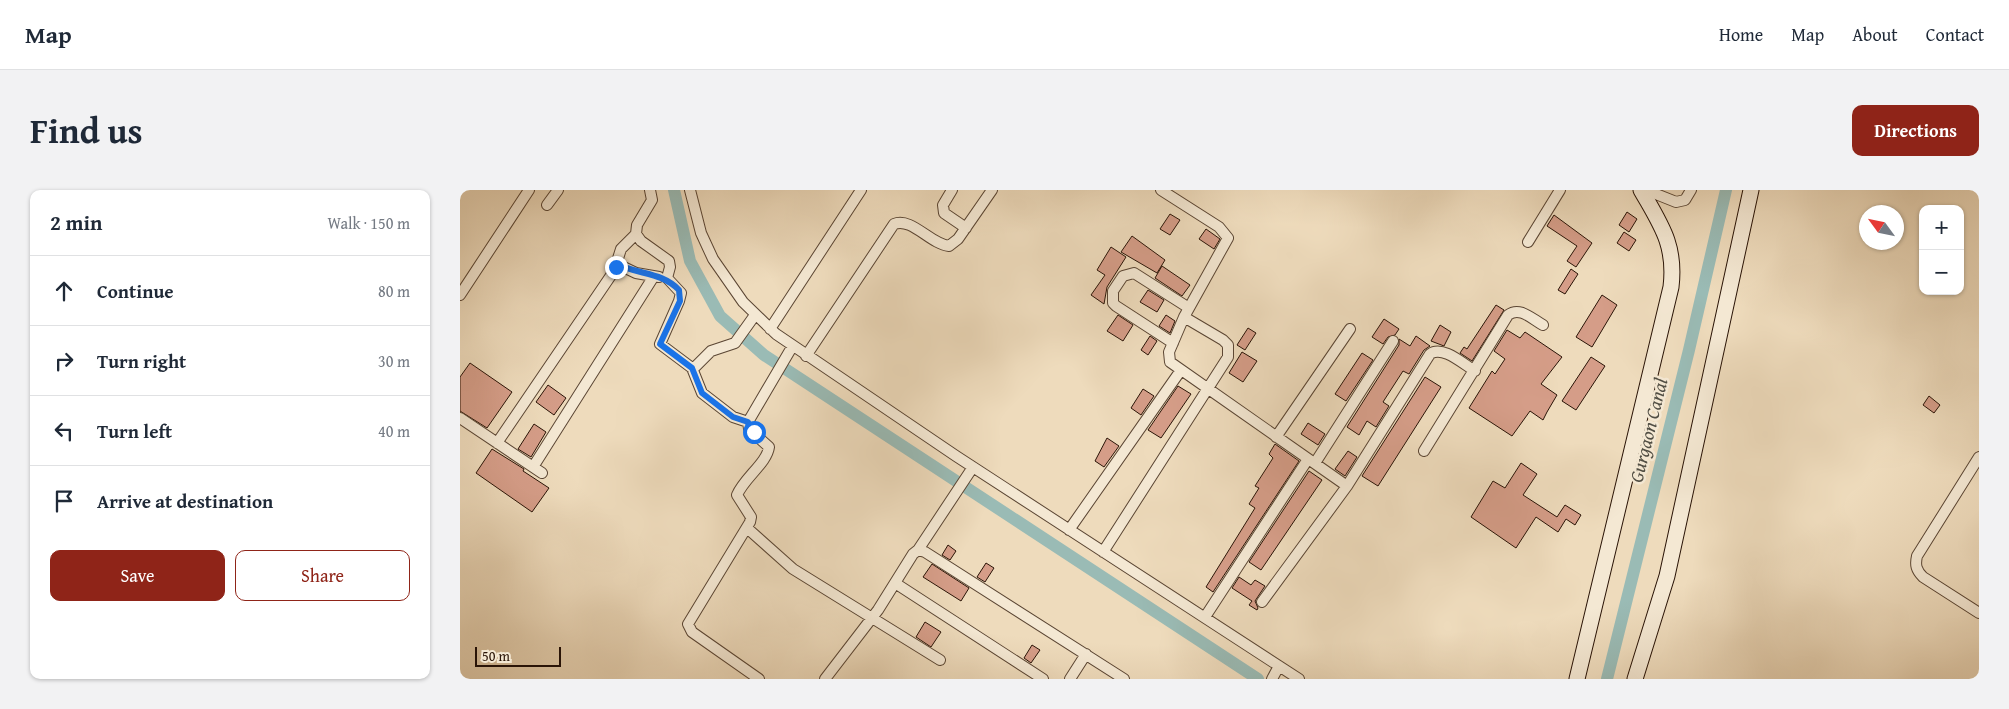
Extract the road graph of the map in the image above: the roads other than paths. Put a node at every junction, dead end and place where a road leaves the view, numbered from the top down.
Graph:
1 (529, 190) edge
2 (558, 190) edge
3 (650, 190) edge
4 (690, 190) edge
5 (861, 190) edge
6 (952, 190) edge
7 (992, 190) edge
8 (1161, 190) edge
9 (1560, 190) edge
10 (1640, 190) edge
11 (1646, 190) edge
12 (1691, 190) edge
13 (1751, 190) edge
14 (547, 205) dead end
15 (966, 228) junction
16 (636, 234) junction
17 (1528, 242) dead end
18 (617, 264) junction
19 (654, 276) junction
20 (666, 278) junction
21 (460, 295) edge
22 (1187, 312) junction
23 (754, 315) junction
24 (1542, 325) dead end
25 (770, 329) junction
26 (1350, 329) dead end
27 (1393, 341) dead end
28 (1172, 343) junction
29 (792, 347) junction
30 (806, 356) junction
31 (693, 369) junction
32 (1181, 370) junction
33 (1475, 371) junction
34 (1208, 390) junction
35 (460, 418) edge
36 (748, 422) junction
37 (1276, 436) junction
38 (497, 443) junction
39 (1424, 451) dead end
40 (1979, 457) edge
41 (1311, 461) junction
42 (973, 467) junction
43 (1347, 486) junction
44 (747, 528) junction
45 (1069, 530) junction
46 (918, 550) junction
47 (1103, 552) junction
48 (895, 583) junction
49 (1262, 602) dead end
50 (1979, 613) edge
51 (1205, 616) junction
52 (873, 618) junction
53 (1086, 654) junction
54 (940, 660) dead end
55 (1279, 666) junction
56 (759, 679) edge
57 (825, 679) edge
58 (1043, 679) edge
59 (1070, 679) edge
60 (1124, 679) edge
61 (1272, 679) edge
62 (1299, 679) edge
63 (1577, 679) edge
64 (1635, 679) edge

1 - 21 street
2 - 14 street
3 - 16 street
4 - 23 street
5 - 25 street
6 - 15 street
7 - 15 street
8 - 22 street
9 - 17 street
10 - 63 street
11 - 12 street
13 - 64 street
15 - 30 street
16 - 18 street
16 - 20 street
18 - 19 street
18 - 38 street
19 - 20 street
19 - 38 street
20 - 31 street
22 - 28 street
22 - 28 street
22 - 34 street
23 - 25 street
23 - 31 street
24 - 33 street
25 - 29 street
26 - 37 street
27 - 41 street
28 - 32 street
29 - 30 street
29 - 36 street
30 - 42 street
31 - 36 street
32 - 34 street
32 - 45 street
33 - 39 street
33 - 43 street
34 - 37 street
34 - 47 street
35 - 38 street
36 - 44 street
37 - 41 street
40 - 50 street
41 - 43 street
41 - 51 street
42 - 45 street
42 - 46 street
43 - 49 street
44 - 52 street
44 - 56 street
45 - 47 street
46 - 48 street
46 - 53 street
47 - 51 street
48 - 52 street
48 - 58 street
51 - 55 street
52 - 54 street
52 - 57 street
53 - 59 street
53 - 60 street
55 - 61 street
55 - 62 street

